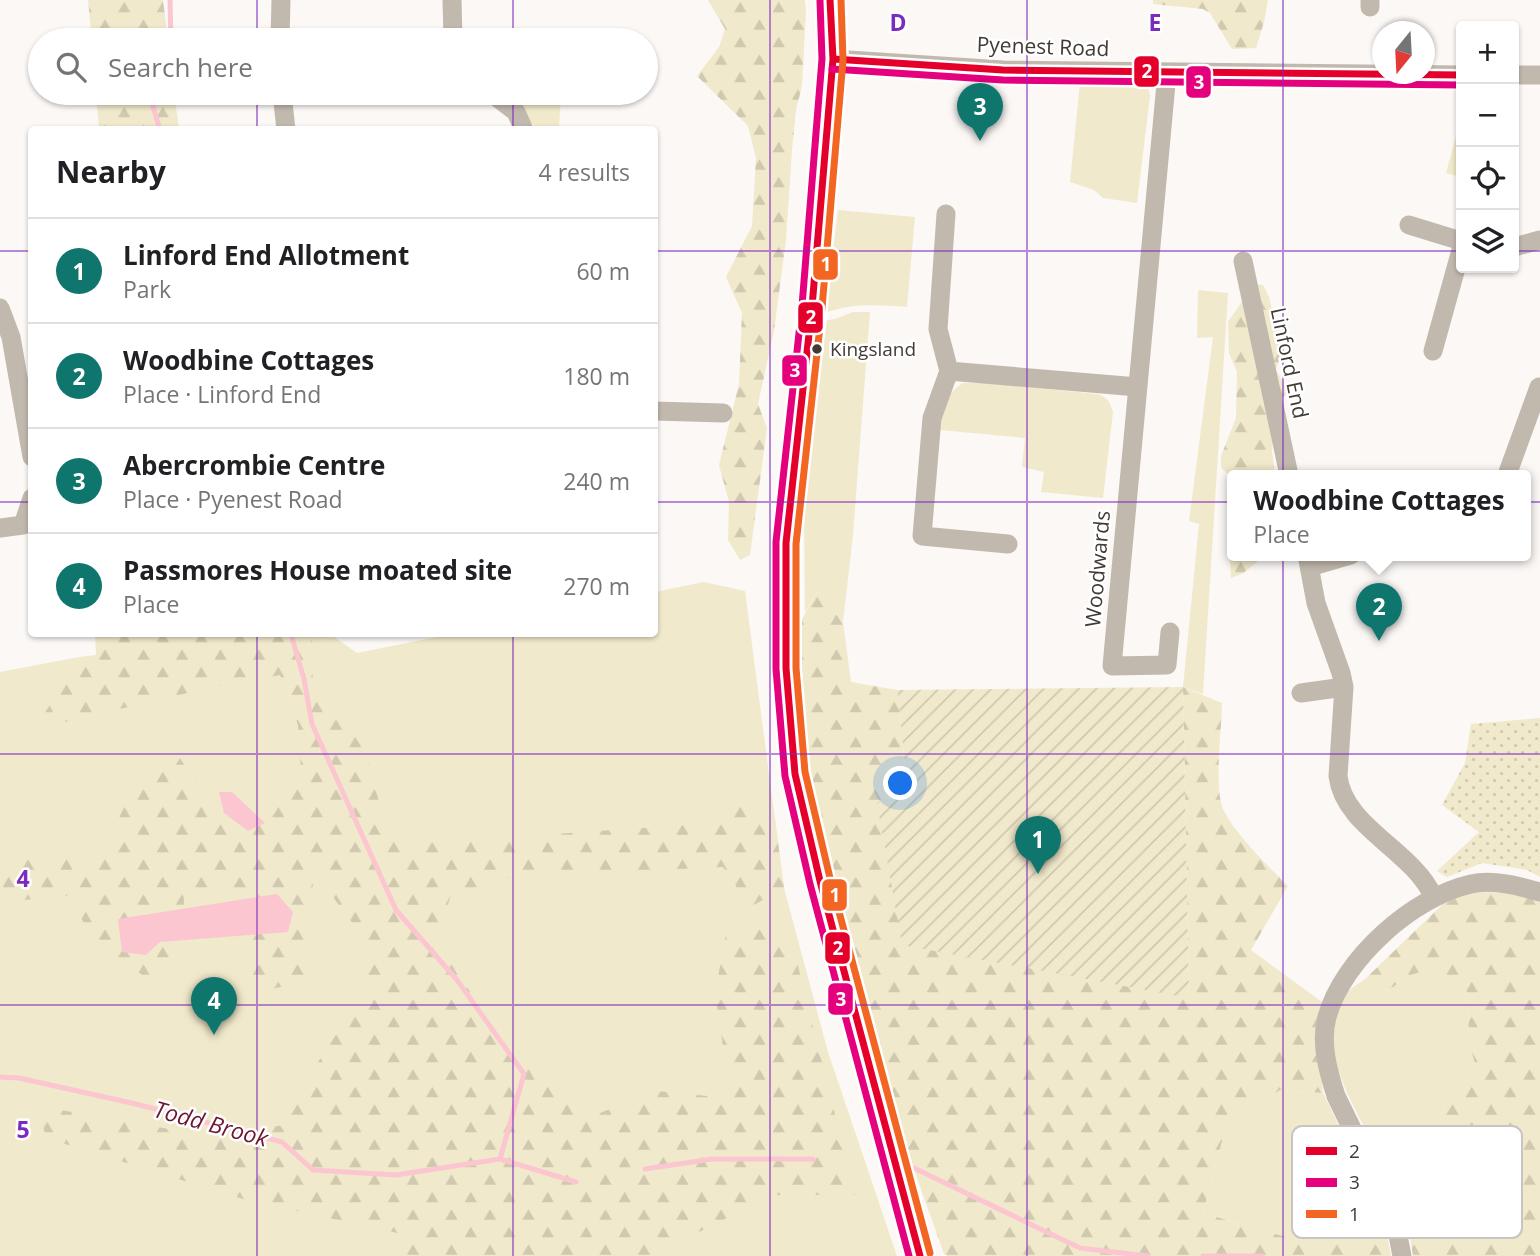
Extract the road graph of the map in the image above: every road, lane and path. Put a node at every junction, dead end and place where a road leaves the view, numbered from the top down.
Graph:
1 (281, 0) edge
2 (452, 0) edge
3 (830, 0) edge
4 (280, 28) edge
5 (453, 28) edge
6 (833, 59) junction
7 (1167, 73) junction
8 (1456, 75) edge
9 (1519, 75) edge
10 (1540, 75) edge
11 (283, 105) edge
12 (507, 105) edge
13 (286, 126) edge
14 (522, 126) edge
15 (946, 214) dead end
16 (1409, 225) dead end
17 (1456, 239) edge
18 (1540, 240) edge
19 (1519, 246) edge
20 (1243, 261) dead end
21 (1456, 268) edge
22 (0, 308) edge
23 (1433, 351) dead end
24 (949, 371) junction
25 (1138, 387) junction
26 (1539, 387) edge
27 (658, 411) edge
28 (723, 413) dead end
29 (28, 433) edge
30 (1288, 470) edge
31 (1509, 470) edge
32 (28, 510) edge
33 (0, 528) edge
34 (1008, 544) dead end
35 (1308, 561) edge
36 (1170, 632) dead end
37 (1344, 687) junction
38 (1301, 693) dead end
39 (1540, 892) edge
40 (1433, 897) junction
41 (1351, 1126) edge
42 (1398, 1238) edge
43 (920, 1256) edge
44 (1402, 1256) edge

1 - 4 street
2 - 5 street
3 - 6 street
6 - 7 street, Pyenest Road
6 - 43 street
7 - 8 street, Pyenest Road
7 - 25 street, Woodwards
9 - 10 street
11 - 13 street
12 - 14 street
15 - 24 street
16 - 17 street
18 - 19 street
20 - 30 street, Linford End
21 - 23 street
22 - 29 street
24 - 25 street
24 - 34 street
25 - 36 street, Woodwards
26 - 31 street
27 - 28 street
32 - 33 street
35 - 37 street
37 - 38 street
37 - 40 street
39 - 40 street
40 - 41 street
42 - 44 street

